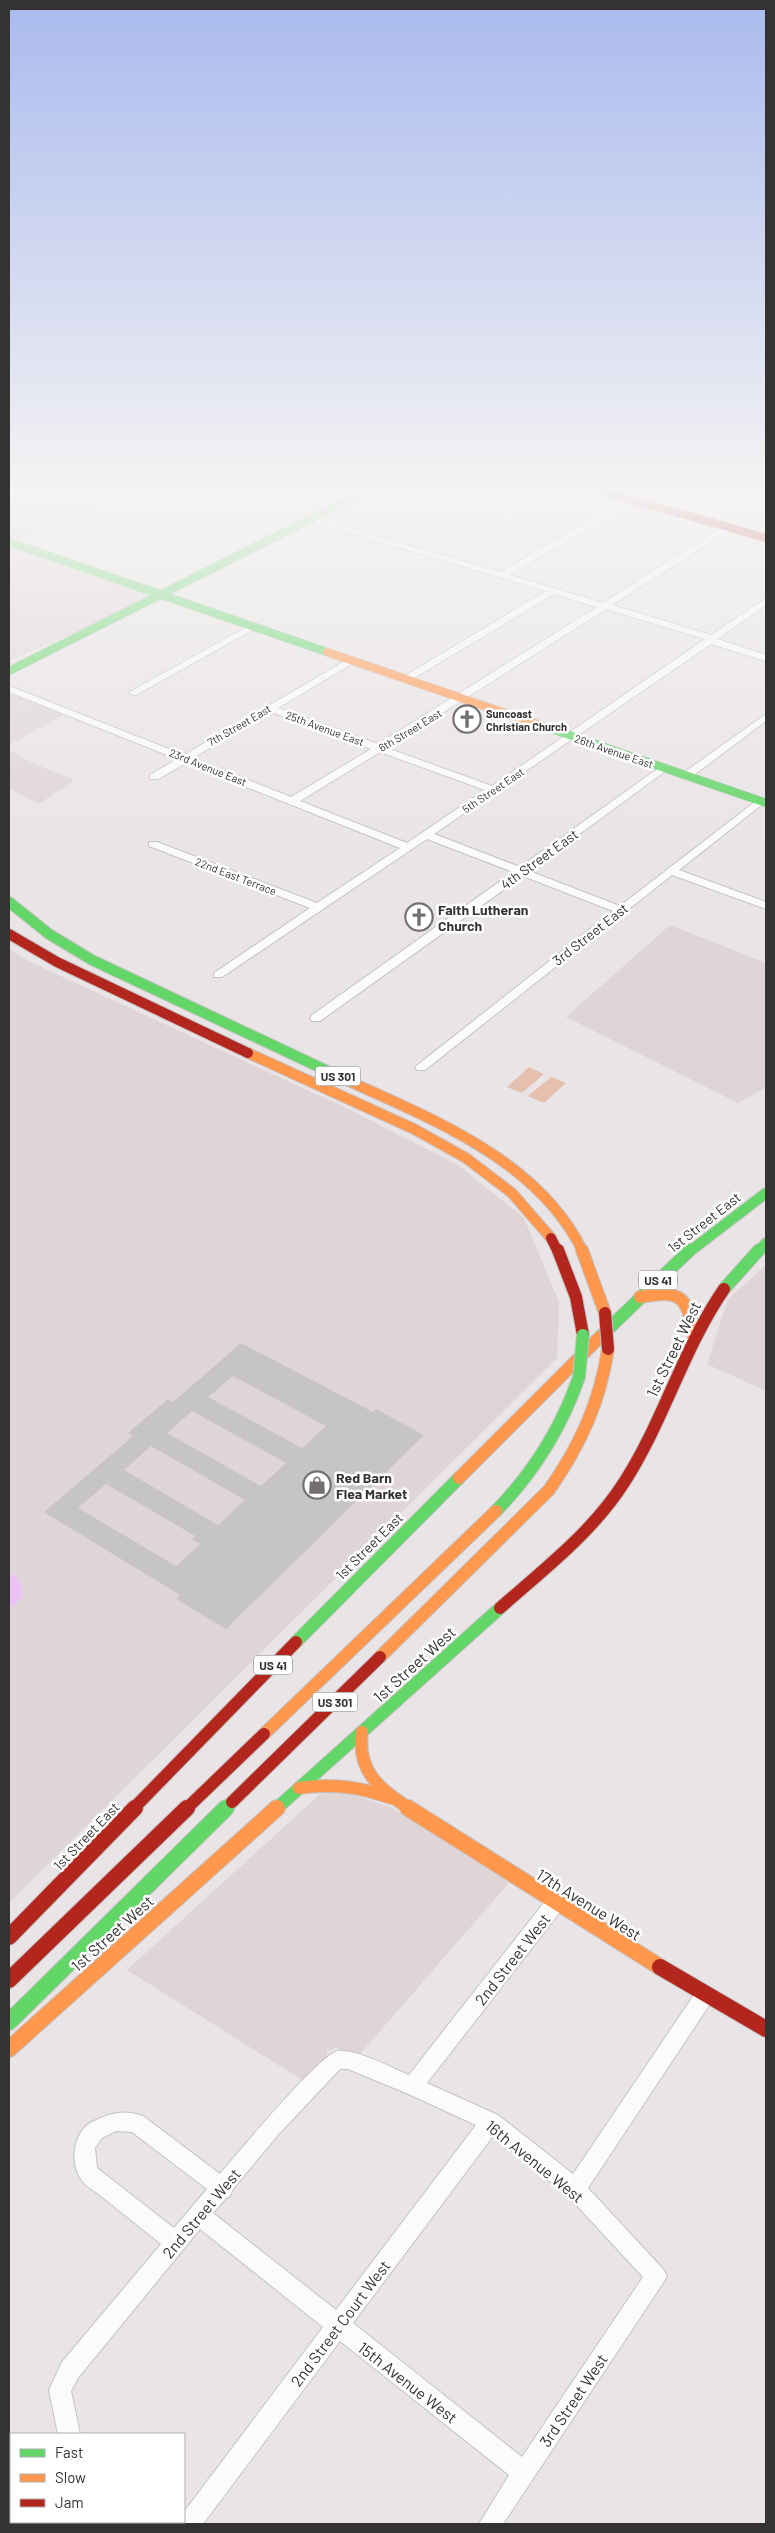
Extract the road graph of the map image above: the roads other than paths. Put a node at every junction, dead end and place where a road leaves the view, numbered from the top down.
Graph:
1 (131, 609) edge
2 (203, 609) edge
3 (522, 609) edge
4 (602, 609) edge
5 (617, 609) edge
6 (754, 609) edge
7 (253, 627) junction
8 (711, 639) junction
9 (766, 658) edge
10 (352, 660) junction
11 (9, 671) edge
12 (406, 679) junction
13 (9, 689) edge
14 (133, 693) dead end
15 (462, 698) junction
16 (270, 708) junction
17 (766, 718) edge
18 (571, 737) junction
19 (380, 748) junction
20 (184, 757) junction
21 (663, 768) junction
22 (686, 776) junction
23 (154, 777) dead end
24 (493, 790) junction
25 (293, 801) junction
26 (763, 802) edge
27 (426, 835) junction
28 (152, 844) dead end
29 (407, 847) junction
30 (671, 871) junction
31 (521, 872) junction
32 (9, 902) edge
33 (766, 906) edge
34 (318, 908) junction
35 (621, 910) junction
36 (9, 934) edge
37 (218, 975) dead end
38 (316, 1018) dead end
39 (421, 1067) dead end
40 (766, 1193) edge
41 (766, 1243) edge
42 (640, 1297) junction
43 (694, 1336) junction
44 (362, 1732) junction
45 (298, 1789) junction
46 (397, 1800) junction
47 (556, 1902) junction
48 (9, 1937) edge
49 (9, 1980) edge
50 (705, 1995) junction
51 (9, 2022) edge
52 (766, 2029) edge
53 (9, 2049) edge
54 (336, 2060) joint
55 (413, 2086) junction
56 (491, 2122) junction
57 (575, 2189) junction
58 (222, 2190) junction
59 (199, 2215) junction
60 (176, 2243) junction
61 (656, 2276) joint
62 (338, 2327) junction
63 (69, 2433) edge
64 (524, 2473) junction
65 (191, 2524) edge
66 (490, 2524) edge

1 - 11 main road
2 - 7 main road, 26th Avenue East
3 - 12 street
4 - 15 street, 6th Street East
5 - 8 street
6 - 8 street, 5th Street East
7 - 10 main road, 26th Avenue East
7 - 14 street
8 - 9 street
8 - 18 street, 5th Street East
10 - 12 main road, 26th Avenue East
10 - 16 street, 7th Street East
12 - 15 main road, 26th Avenue East
13 - 20 street, 23rd Avenue East
15 - 18 main road, 26th Avenue East
15 - 19 street, 6th Street East
16 - 19 street, 25th Avenue East
16 - 20 street, 7th Street East
17 - 22 street
18 - 21 main road, 26th Avenue East
18 - 24 street, 5th Street East
19 - 24 street, 25th Avenue East
19 - 25 street, 6th Street East
20 - 23 street, 7th Street East
20 - 25 street, 23rd Avenue East
21 - 22 main road, 26th Avenue East
21 - 31 street, 4th Street East
22 - 26 main road, 26th Avenue East
24 - 27 street, 5th Street East
25 - 29 street, 23rd Avenue East
26 - 30 street, 3rd Street East
27 - 29 street, 5th Street East
27 - 31 street
28 - 34 street, 22nd East Terrace
29 - 34 street, 5th Street East
30 - 33 street
30 - 35 street, 3rd Street East
31 - 35 street
31 - 38 street, 4th Street East
32 - 51 main road, 1st Street West / US 301, bridge
34 - 37 street, 5th Street East
35 - 39 street, 3rd Street East
36 - 49 main road, US 301, bridge
40 - 42 main road, 1st Street East / US 41
41 - 43 main road, 1st Street West
42 - 43 main road
42 - 48 main road, 1st Street East / US 41
43 - 44 main road, 1st Street West
44 - 45 main road, 1st Street West
44 - 46 main road, 17th Avenue West
45 - 46 main road, 17th Avenue West
45 - 53 main road, 1st Street West
46 - 47 main road, 17th Avenue West
47 - 50 main road, 17th Avenue West
47 - 55 street, 2nd Street West
50 - 52 main road, 17th Avenue West
50 - 57 street
54 - 55 street, 16th Avenue West
54 - 58 street, 2nd Street West
55 - 56 street, 16th Avenue West
56 - 57 street, 16th Avenue West
56 - 62 street, 2nd Street Court West
57 - 61 street, 16th Avenue West
58 - 59 street, 2nd Street West
58 - 60 street
59 - 60 street, 2nd Street West
59 - 62 street, 15th Avenue West
60 - 63 street, 2nd Street West
61 - 64 street, 3rd Street West
62 - 64 street, 15th Avenue West
62 - 65 street, 2nd Street Court West
64 - 66 street, 3rd Street West

